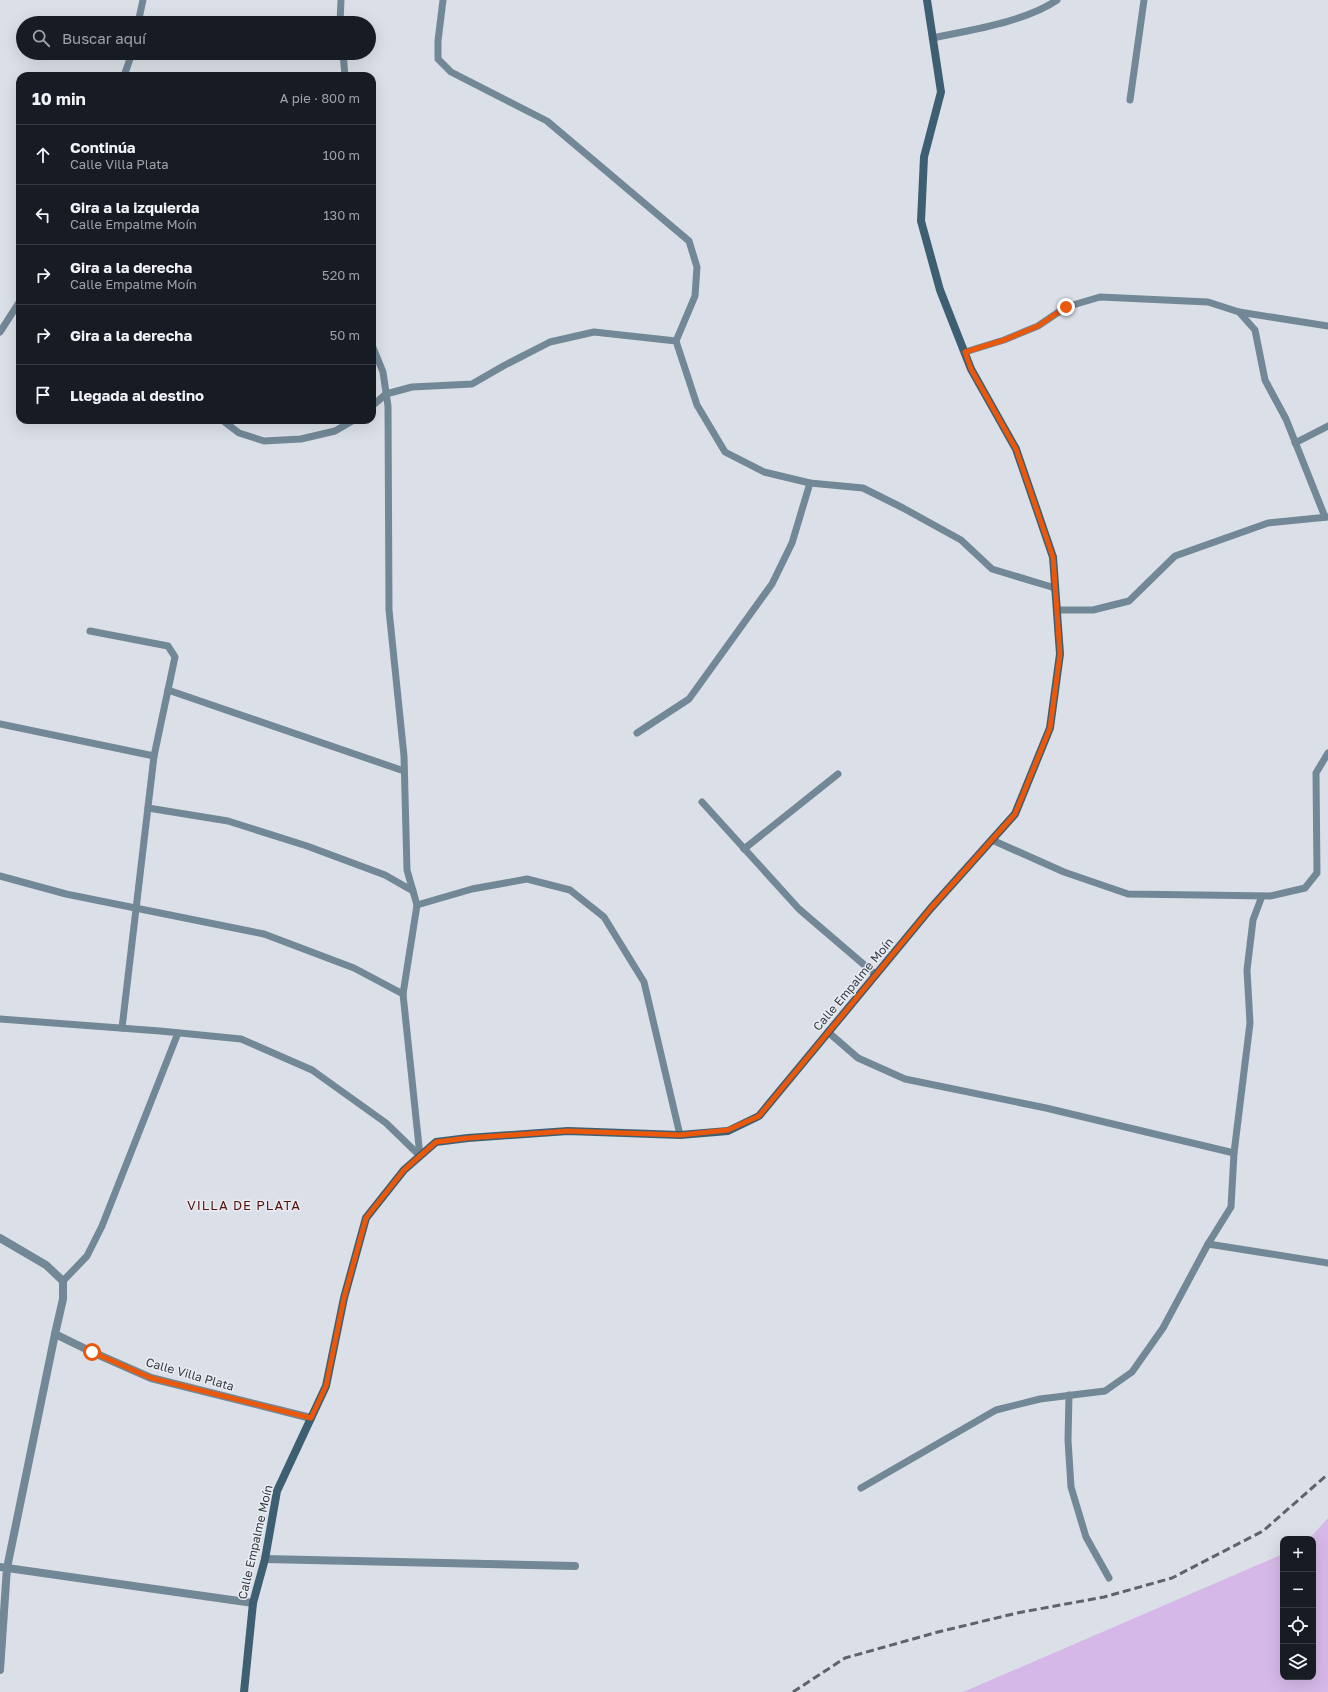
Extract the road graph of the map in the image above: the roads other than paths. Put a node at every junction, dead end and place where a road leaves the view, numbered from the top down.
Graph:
1 (143, 0) edge
2 (341, 0) edge
3 (443, 0) edge
4 (927, 0) edge
5 (1056, 0) edge
6 (1144, 0) edge
7 (140, 16) edge
8 (340, 16) edge
9 (933, 38) junction
10 (130, 60) edge
11 (344, 60) edge
12 (125, 72) edge
13 (345, 72) edge
14 (1130, 100) dead end
15 (16, 306) edge
16 (1239, 312) junction
17 (1328, 326) edge
18 (0, 332) edge
19 (676, 341) junction
20 (965, 352) junction
21 (376, 355) edge
22 (386, 394) junction
23 (376, 403) edge
24 (227, 424) edge
25 (347, 424) edge
26 (1328, 426) edge
27 (1295, 443) junction
28 (810, 484) junction
29 (1326, 517) edge
30 (1055, 588) junction
31 (1057, 610) junction
32 (90, 631) dead end
33 (168, 690) junction
34 (0, 724) edge
35 (637, 733) dead end
36 (1328, 753) edge
37 (154, 756) junction
38 (404, 771) junction
39 (838, 774) dead end
40 (702, 802) dead end
41 (148, 808) junction
42 (992, 840) junction
43 (744, 849) junction
44 (0, 876) edge
45 (413, 892) junction
46 (1262, 896) junction
47 (417, 905) junction
48 (136, 908) junction
49 (876, 975) junction
50 (403, 994) junction
51 (0, 1019) edge
52 (122, 1028) junction
53 (828, 1032) junction
54 (178, 1033) junction
55 (680, 1135) junction
56 (1234, 1153) junction
57 (420, 1156) junction
58 (0, 1238) edge
59 (1208, 1244) junction
60 (1328, 1263) edge
61 (63, 1281) junction
62 (55, 1334) junction
63 (1069, 1395) junction
64 (311, 1418) junction
65 (861, 1488) dead end
66 (265, 1560) junction
67 (575, 1566) dead end
68 (3, 1568) edge
69 (1109, 1578) dead end
70 (253, 1604) junction
71 (0, 1670) edge
72 (244, 1692) edge

1 - 7 lane
2 - 8 lane
3 - 19 lane
4 - 9 street, Calle Empalme Moín
5 - 9 lane
6 - 14 lane
9 - 20 street, Calle Empalme Moín
10 - 12 lane
11 - 13 lane
15 - 18 lane
16 - 17 lane
16 - 20 lane
16 - 27 lane
19 - 22 lane
19 - 28 lane
20 - 30 street, Calle Empalme Moín
21 - 22 lane
22 - 23 lane
22 - 38 lane
24 - 25 lane
26 - 27 lane
27 - 29 lane
28 - 30 lane
28 - 35 lane
29 - 31 lane
30 - 31 street, Calle Empalme Moín
31 - 42 street, Calle Empalme Moín
32 - 33 lane
33 - 37 lane
33 - 38 lane
34 - 37 lane
36 - 46 lane
37 - 41 lane
38 - 45 lane
39 - 43 lane
40 - 43 lane
41 - 45 lane
41 - 48 lane
42 - 46 lane
42 - 49 street, Calle Empalme Moín
43 - 49 lane
44 - 48 lane
45 - 47 lane
46 - 56 lane
47 - 50 lane
47 - 55 lane
48 - 50 lane
48 - 52 lane
49 - 53 street, Calle Empalme Moín
50 - 57 lane
51 - 52 lane
52 - 54 lane
53 - 55 street, Calle Empalme Moín
53 - 56 lane
54 - 57 lane
54 - 61 lane
55 - 57 street, Calle Empalme Moín
56 - 59 lane
57 - 64 street, Calle Empalme Moín
58 - 61 street
59 - 60 lane
59 - 63 lane
61 - 62 street
62 - 64 street, Calle Villa Plata
62 - 68 street
63 - 65 lane
63 - 69 lane
64 - 66 street, Calle Empalme Moín
66 - 67 street
66 - 70 street, Calle Empalme Moín
68 - 70 street
68 - 71 street
70 - 72 street, Calle Empalme Moín

